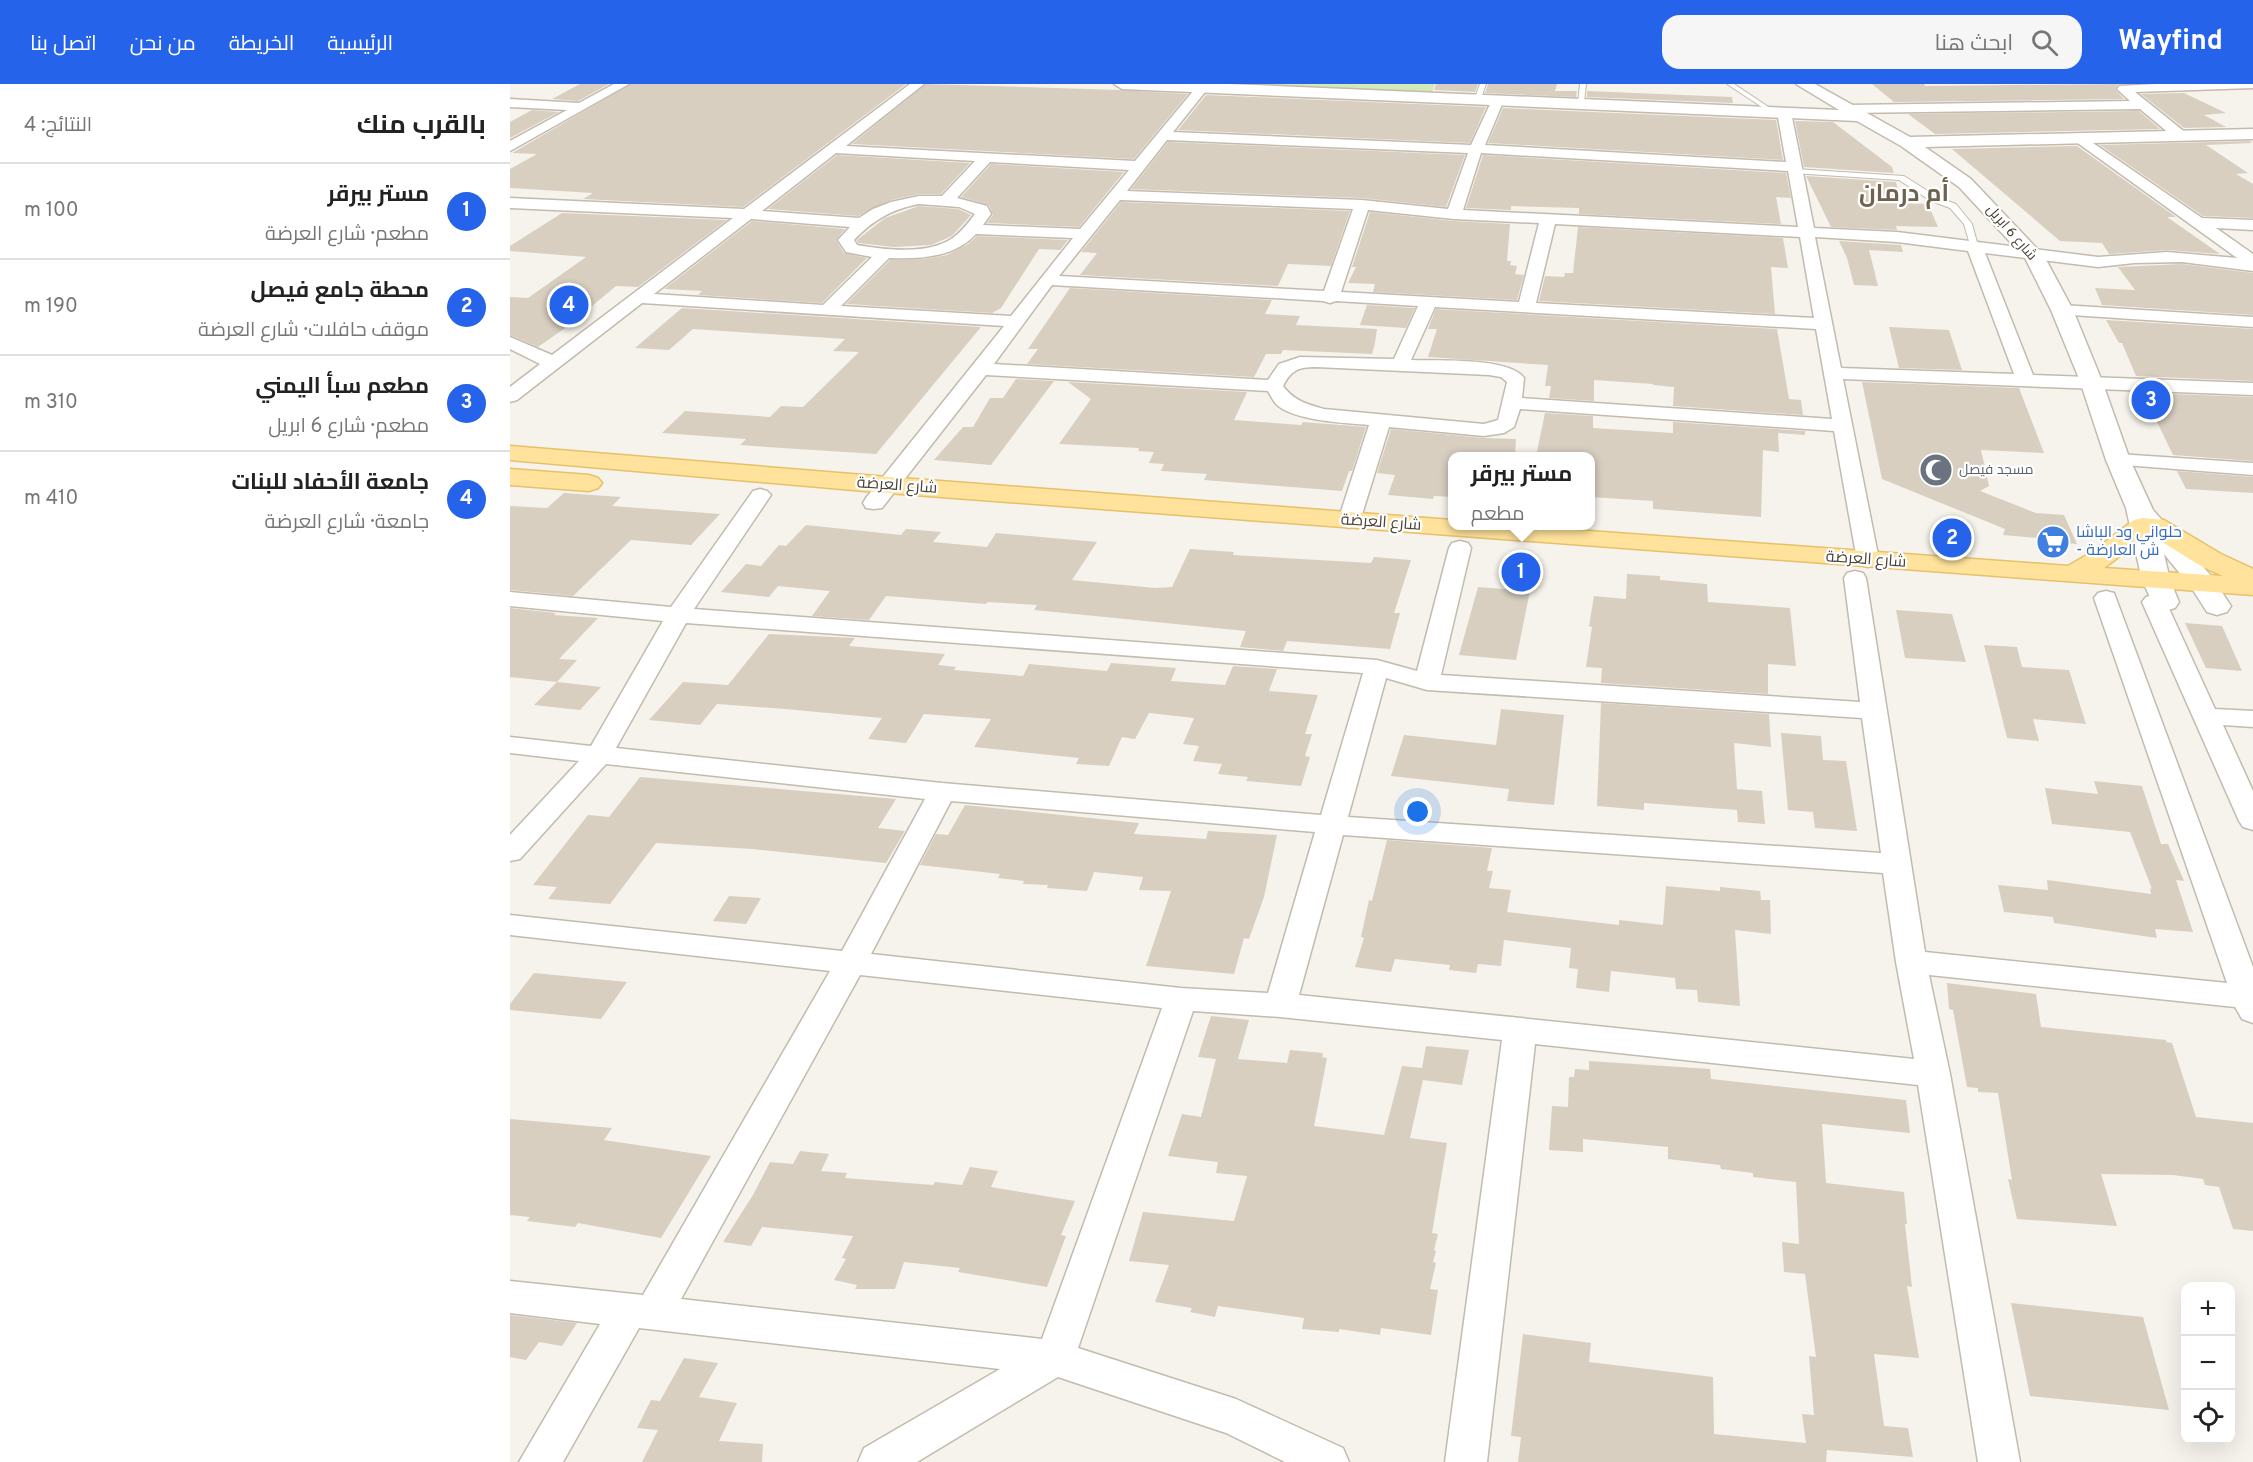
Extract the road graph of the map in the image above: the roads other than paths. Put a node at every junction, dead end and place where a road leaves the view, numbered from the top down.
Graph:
1 (623, 84) edge
2 (918, 84) edge
3 (1122, 84) edge
4 (1582, 84) edge
5 (1730, 84) edge
6 (1804, 84) edge
7 (2253, 84) edge
8 (2121, 86) edge
9 (1203, 87) junction
10 (1481, 91) edge
11 (2011, 95) dead end
12 (1498, 100) junction
13 (510, 103) edge
14 (1581, 104) junction
15 (2143, 105) junction
16 (2026, 106) junction
17 (584, 107) junction
18 (1778, 112) junction
19 (1857, 112) junction
20 (2253, 134) edge
21 (1165, 136) junction
22 (2181, 136) junction
23 (2080, 138) junction
24 (1907, 142) junction
25 (510, 147) edge
26 (831, 149) junction
27 (1476, 149) junction
28 (987, 157) junction
29 (1141, 166) junction
30 (1796, 169) junction
31 (1117, 195) junction
32 (947, 200) junction
33 (510, 203) edge
34 (1362, 205) junction
35 (746, 214) junction
36 (1454, 214) junction
37 (1548, 219) junction
38 (861, 223) junction
39 (2200, 223) junction
40 (2253, 225) edge
41 (972, 229) junction
42 (1808, 232) junction
43 (1085, 234) junction
44 (1974, 246) junction
45 (884, 254) junction
46 (2034, 256) junction
47 (2253, 264) edge
48 (1047, 280) junction
49 (636, 298) junction
50 (1330, 298) junction
51 (1428, 303) junction
52 (1526, 308) junction
53 (827, 310) junction
54 (2062, 310) junction
55 (1017, 322) junction
56 (2253, 322) edge
57 (1824, 324) junction
58 (510, 342) edge
59 (553, 363) junction
60 (1400, 365) junction
61 (981, 369) junction
62 (1833, 373) junction
63 (2091, 381) junction
64 (2026, 382) junction
65 (1274, 386) junction
66 (2253, 389) edge
67 (510, 396) edge
68 (1511, 403) junction
69 (1381, 420) junction
70 (1842, 426) junction
71 (510, 453) edge
72 (2118, 460) junction
73 (2253, 469) edge
74 (510, 477) edge
75 (881, 494) junction
76 (760, 495) junction
77 (2142, 514) junction
78 (1349, 521) junction
79 (1460, 548) junction
80 (1861, 569) junction
81 (2073, 574) junction
82 (2253, 579) edge
83 (2253, 587) edge
84 (2159, 594) junction
85 (2210, 594) junction
86 (2106, 598) junction
87 (510, 599) edge
88 (2253, 609) edge
89 (678, 615) junction
90 (1377, 667) junction
91 (1427, 682) junction
92 (1874, 711) junction
93 (2206, 716) junction
94 (2253, 719) edge
95 (510, 745) edge
96 (599, 755) junction
97 (942, 792) junction
98 (2253, 821) edge
99 (1333, 825) junction
100 (510, 852) edge
101 (1897, 864) junction
102 (510, 925) edge
103 (1911, 962) junction
104 (850, 964) junction
105 (1181, 999) junction
106 (2251, 1002) edge
107 (1280, 1005) junction
108 (1520, 1030) junction
109 (1933, 1074) junction
110 (510, 1297) edge
111 (640, 1312) junction
112 (1055, 1358) junction
113 (540, 1462) edge
114 (879, 1462) edge
115 (1328, 1462) edge
116 (1466, 1462) edge
117 (1999, 1462) edge

1 - 17 street
2 - 26 street
3 - 9 street
4 - 14 lane
5 - 18 lane
6 - 19 street, شارع 6 ابريل
7 - 8 street
8 - 15 street
9 - 10 street
9 - 21 street
10 - 12 street
11 - 16 street
12 - 14 street
12 - 27 street
13 - 17 street
14 - 18 street
15 - 16 street
15 - 22 street
16 - 19 street
17 - 25 street
18 - 19 street
18 - 30 street
19 - 24 street, شارع 6 ابريل
20 - 22 street
21 - 27 street
21 - 29 street
22 - 23 street
23 - 24 street
23 - 39 street
24 - 46 street, شارع 6 ابريل
26 - 28 street
26 - 35 street
27 - 30 street
27 - 36 street
28 - 29 street
28 - 32 street
29 - 31 street
30 - 42 street
30 - 44 lane
31 - 34 street
31 - 43 street
32 - 38 street
32 - 41 street
33 - 35 street
34 - 36 street
34 - 50 street
35 - 38 street
35 - 49 street
36 - 37 street
37 - 42 street
37 - 52 street
38 - 45 street
39 - 40 street
39 - 47 street
41 - 43 street
41 - 45 street
42 - 44 street
42 - 57 street
43 - 48 street
44 - 46 street
44 - 64 street
45 - 53 street
46 - 47 street
46 - 54 street, شارع 6 ابريل
48 - 50 street
48 - 55 street
49 - 53 street
49 - 59 street
50 - 51 street
51 - 52 street
51 - 60 street
52 - 57 street
53 - 55 street
54 - 56 street
54 - 63 street, شارع 6 ابريل
55 - 61 street
57 - 62 street
58 - 59 street
59 - 67 street
60 - 65 street
60 - 68 street
61 - 65 street
61 - 75 street
62 - 64 street
62 - 70 street
63 - 64 street
63 - 66 street
63 - 72 street, شارع 6 ابريل
65 - 69 street
68 - 69 street
68 - 70 street
69 - 78 street
70 - 80 street
71 - 75 main road, شارع العرضة
72 - 73 street
72 - 77 street, شارع 6 ابريل
74 - 76 main road, شارع العرضة
75 - 76 main road, شارع العرضة
75 - 78 main road, شارع العرضة
75 - 79 main road, شارع العرضة
76 - 89 street
77 - 81 main road
77 - 82 main road
77 - 84 street
77 - 85 street
78 - 80 main road, شارع العرضة
79 - 80 main road, شارع العرضة
79 - 91 street
80 - 81 main road, شارع العرضة
80 - 86 main road, شارع العرضة
80 - 92 street
81 - 84 main road, شارع العرضة
83 - 85 main road, شارع العرضة
84 - 85 main road, شارع العرضة
84 - 86 main road, شارع العرضة
84 - 93 street
85 - 88 main road, شارع العرضة
86 - 106 street
87 - 89 street
89 - 90 street
89 - 96 street
90 - 91 street
90 - 99 street
91 - 92 street
92 - 101 street
93 - 94 street
93 - 98 street
95 - 96 street
96 - 97 street
96 - 100 street
97 - 99 street
97 - 104 street
99 - 101 street
99 - 107 street
101 - 103 street
102 - 104 street
103 - 106 street
103 - 109 street
104 - 105 street
104 - 111 street
105 - 107 street
105 - 112 street
107 - 108 street
108 - 109 street
108 - 116 street
109 - 117 street
110 - 111 street
111 - 112 street
111 - 113 street
112 - 114 street
112 - 115 street

